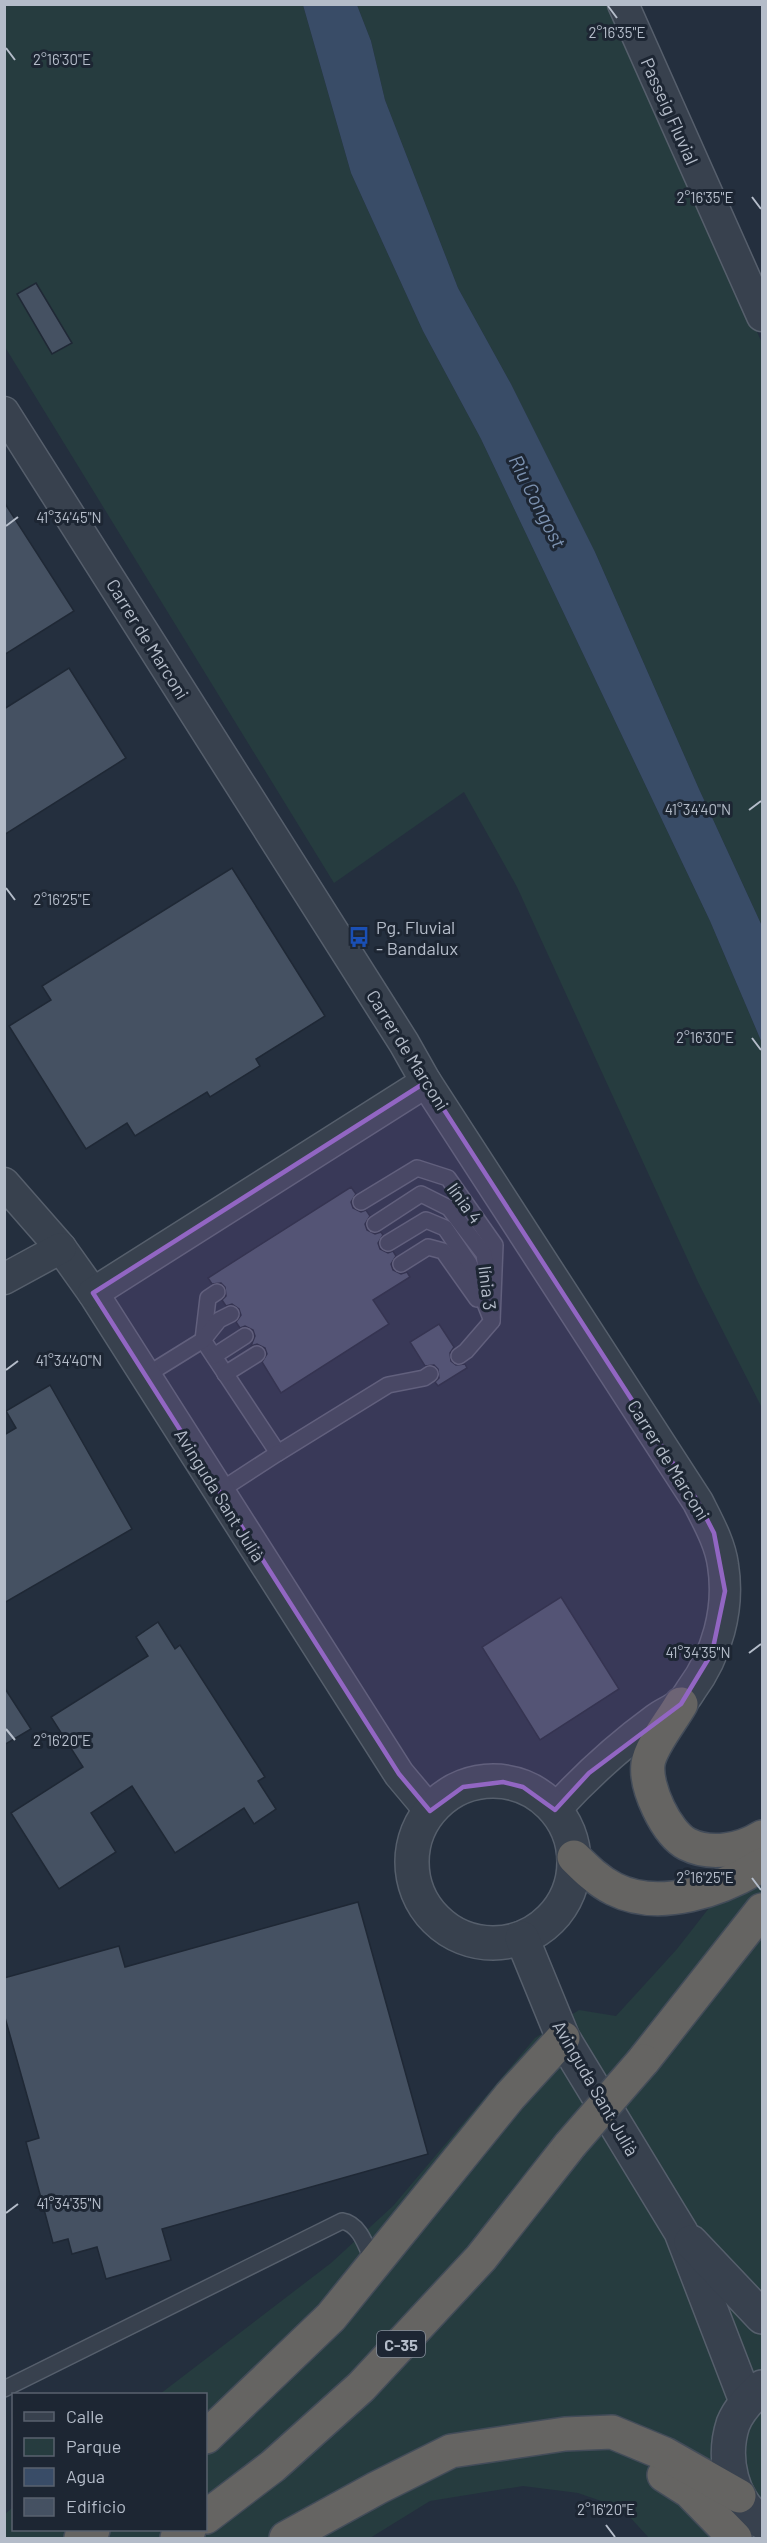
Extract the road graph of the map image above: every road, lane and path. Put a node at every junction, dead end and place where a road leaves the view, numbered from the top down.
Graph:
1 (623, 4) edge
2 (762, 316) edge
3 (4, 412) edge
4 (426, 1082) junction
5 (4, 1183) edge
6 (361, 1202) dead end
7 (375, 1224) dead end
8 (388, 1243) dead end
9 (61, 1248) junction
10 (401, 1264) dead end
11 (4, 1279) edge
12 (217, 1292) dead end
13 (93, 1293) junction
14 (231, 1314) dead end
15 (492, 1322) junction
16 (245, 1336) dead end
17 (203, 1340) junction
18 (257, 1354) dead end
19 (214, 1356) junction
20 (459, 1356) dead end
21 (225, 1374) junction
22 (430, 1374) dead end
23 (145, 1376) junction
24 (278, 1453) junction
25 (218, 1492) junction
26 (681, 1704) junction
27 (555, 1810) junction
28 (430, 1811) junction
29 (762, 1837) edge
30 (574, 1857) junction
31 (762, 1865) edge
32 (762, 1910) edge
33 (522, 1938) junction
34 (562, 2038) junction
35 (681, 2232) junction
36 (374, 2264) junction
37 (762, 2317) edge
38 (4, 2389) edge
39 (754, 2394) edge
40 (565, 2434) junction
41 (207, 2436) edge
42 (739, 2496) junction
43 (207, 2516) edge
44 (762, 2522) edge
45 (286, 2538) edge
46 (735, 2538) edge

1 - 2 street, Passeig Fluvial
3 - 4 street, Carrer de Marconi
4 - 13 street
4 - 26 street, Carrer de Marconi
5 - 9 street, Avinguda Sant Julià
6 - 15 lane, línia 4
7 - 15 lane, línia 3
8 - 15 lane
9 - 11 street
9 - 13 street, Avinguda Sant Julià
10 - 15 lane
12 - 17 lane
13 - 23 street, Avinguda Sant Julià
14 - 17 lane
15 - 20 lane
16 - 19 lane
17 - 19 lane
17 - 23 lane
18 - 21 lane
19 - 21 lane
21 - 24 lane
22 - 24 lane
23 - 25 street, Avinguda Sant Julià
24 - 25 lane
25 - 28 street, Avinguda Sant Julià
26 - 27 street
26 - 29 highway
27 - 28 street
27 - 30 street
28 - 33 street
30 - 31 highway
30 - 33 street
32 - 43 highway, C-35, bridge
33 - 34 street, Avinguda Sant Julià
34 - 35 street, Avinguda Sant Julià
34 - 36 highway
35 - 37 street
35 - 39 street
36 - 38 lane
36 - 41 highway
39 - 42 street
40 - 42 highway
40 - 45 highway
40 - 46 highway
42 - 44 street

